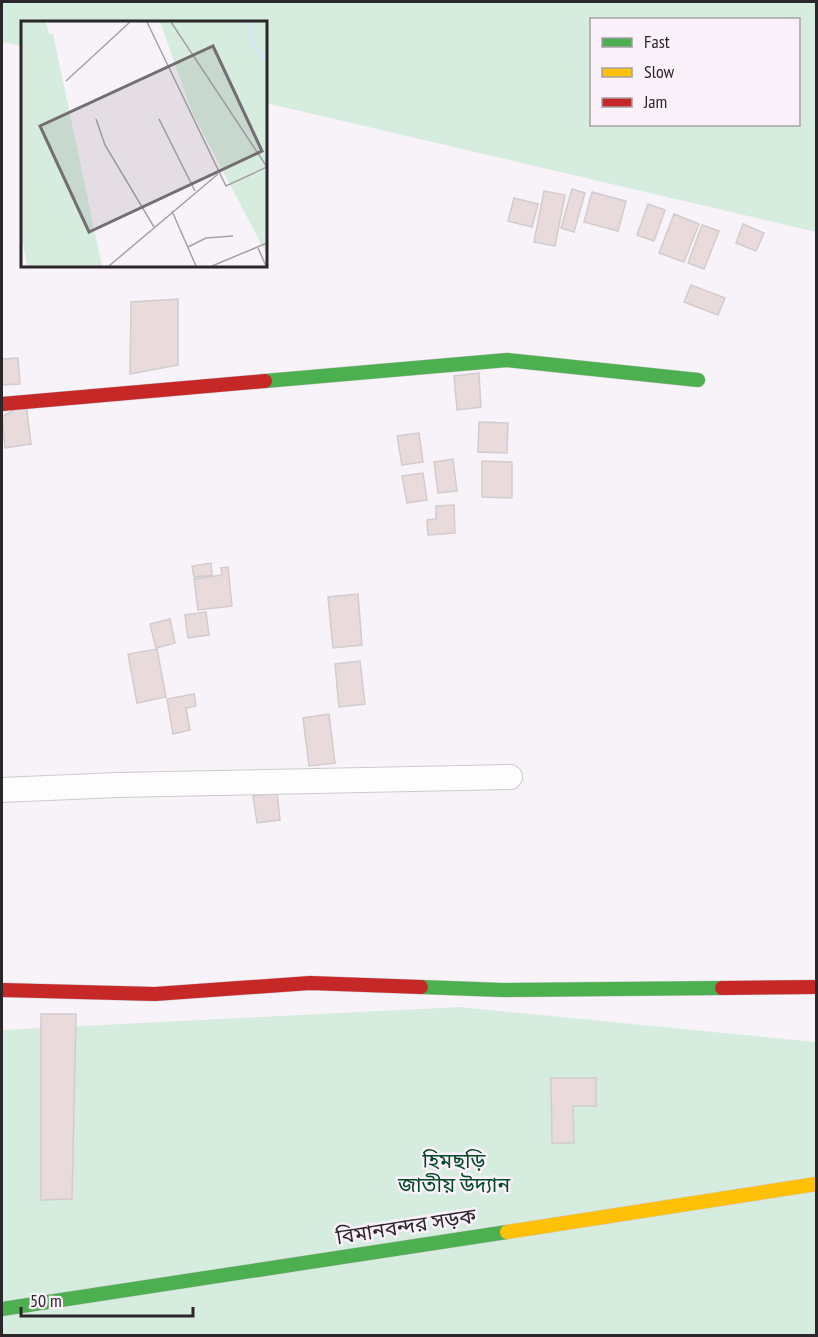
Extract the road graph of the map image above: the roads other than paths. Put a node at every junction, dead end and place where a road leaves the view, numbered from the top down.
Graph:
1 (698, 380) dead end
2 (2, 404) edge
3 (510, 777) dead end
4 (2, 790) edge
5 (816, 987) edge
6 (2, 990) edge
7 (816, 1184) edge
8 (2, 1309) edge

1 - 2 street
3 - 4 street
5 - 6 street
7 - 8 street, বিমানবন্দর সড়ক

